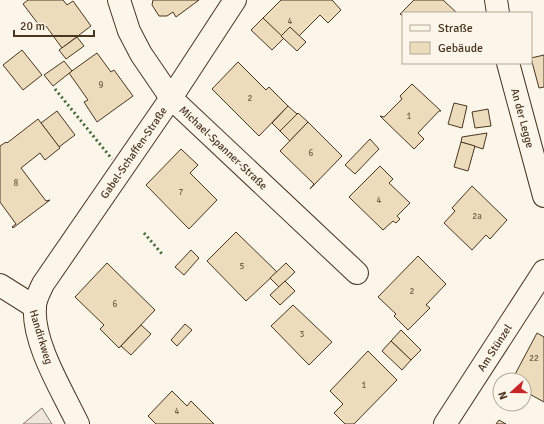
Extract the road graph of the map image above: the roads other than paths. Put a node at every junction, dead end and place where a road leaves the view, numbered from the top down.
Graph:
1 (119, 0) edge
2 (235, 0) edge
3 (496, 0) edge
4 (498, 12) edge
5 (508, 64) edge
6 (171, 98) junction
7 (544, 196) edge
8 (544, 271) edge
9 (357, 273) dead end
10 (0, 285) edge
11 (35, 307) junction
12 (78, 424) edge
13 (444, 424) edge

1 - 6 street, Michael-Spanner-Straße
2 - 6 street, Gabel-Schaffen-Straße
3 - 4 street
5 - 7 street, An der Legge
6 - 9 street, Michael-Spanner-Straße
6 - 11 street, Gabel-Schaffen-Straße
8 - 13 street, Am Stünzel
10 - 11 street, Handirkweg
11 - 12 street, Handirkweg

